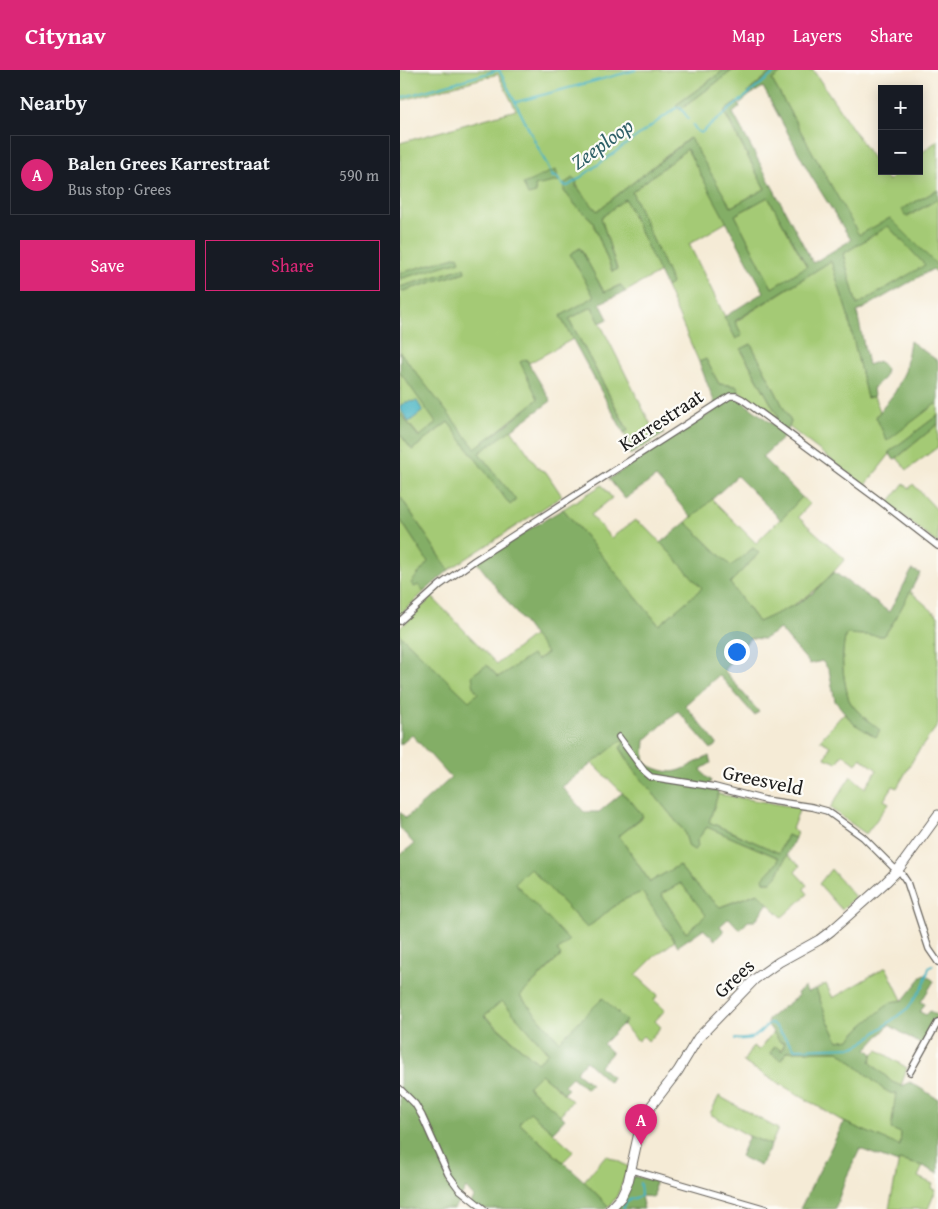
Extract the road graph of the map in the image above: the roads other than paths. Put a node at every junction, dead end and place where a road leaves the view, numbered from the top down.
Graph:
1 (938, 546) edge
2 (400, 622) edge
3 (619, 737) dead end
4 (938, 816) edge
5 (898, 870) junction
6 (938, 962) edge
7 (938, 1022) edge
8 (910, 1072) dead end
9 (400, 1090) edge
10 (632, 1170) junction
11 (484, 1209) edge
12 (610, 1209) edge
13 (766, 1209) edge

1 - 2 street, Karrestraat
3 - 5 street, Greesveld
4 - 5 street, Grees
5 - 6 street, Greesveld
5 - 10 street, Grees
7 - 8 street
9 - 11 street
10 - 12 street, Grees
10 - 13 street

